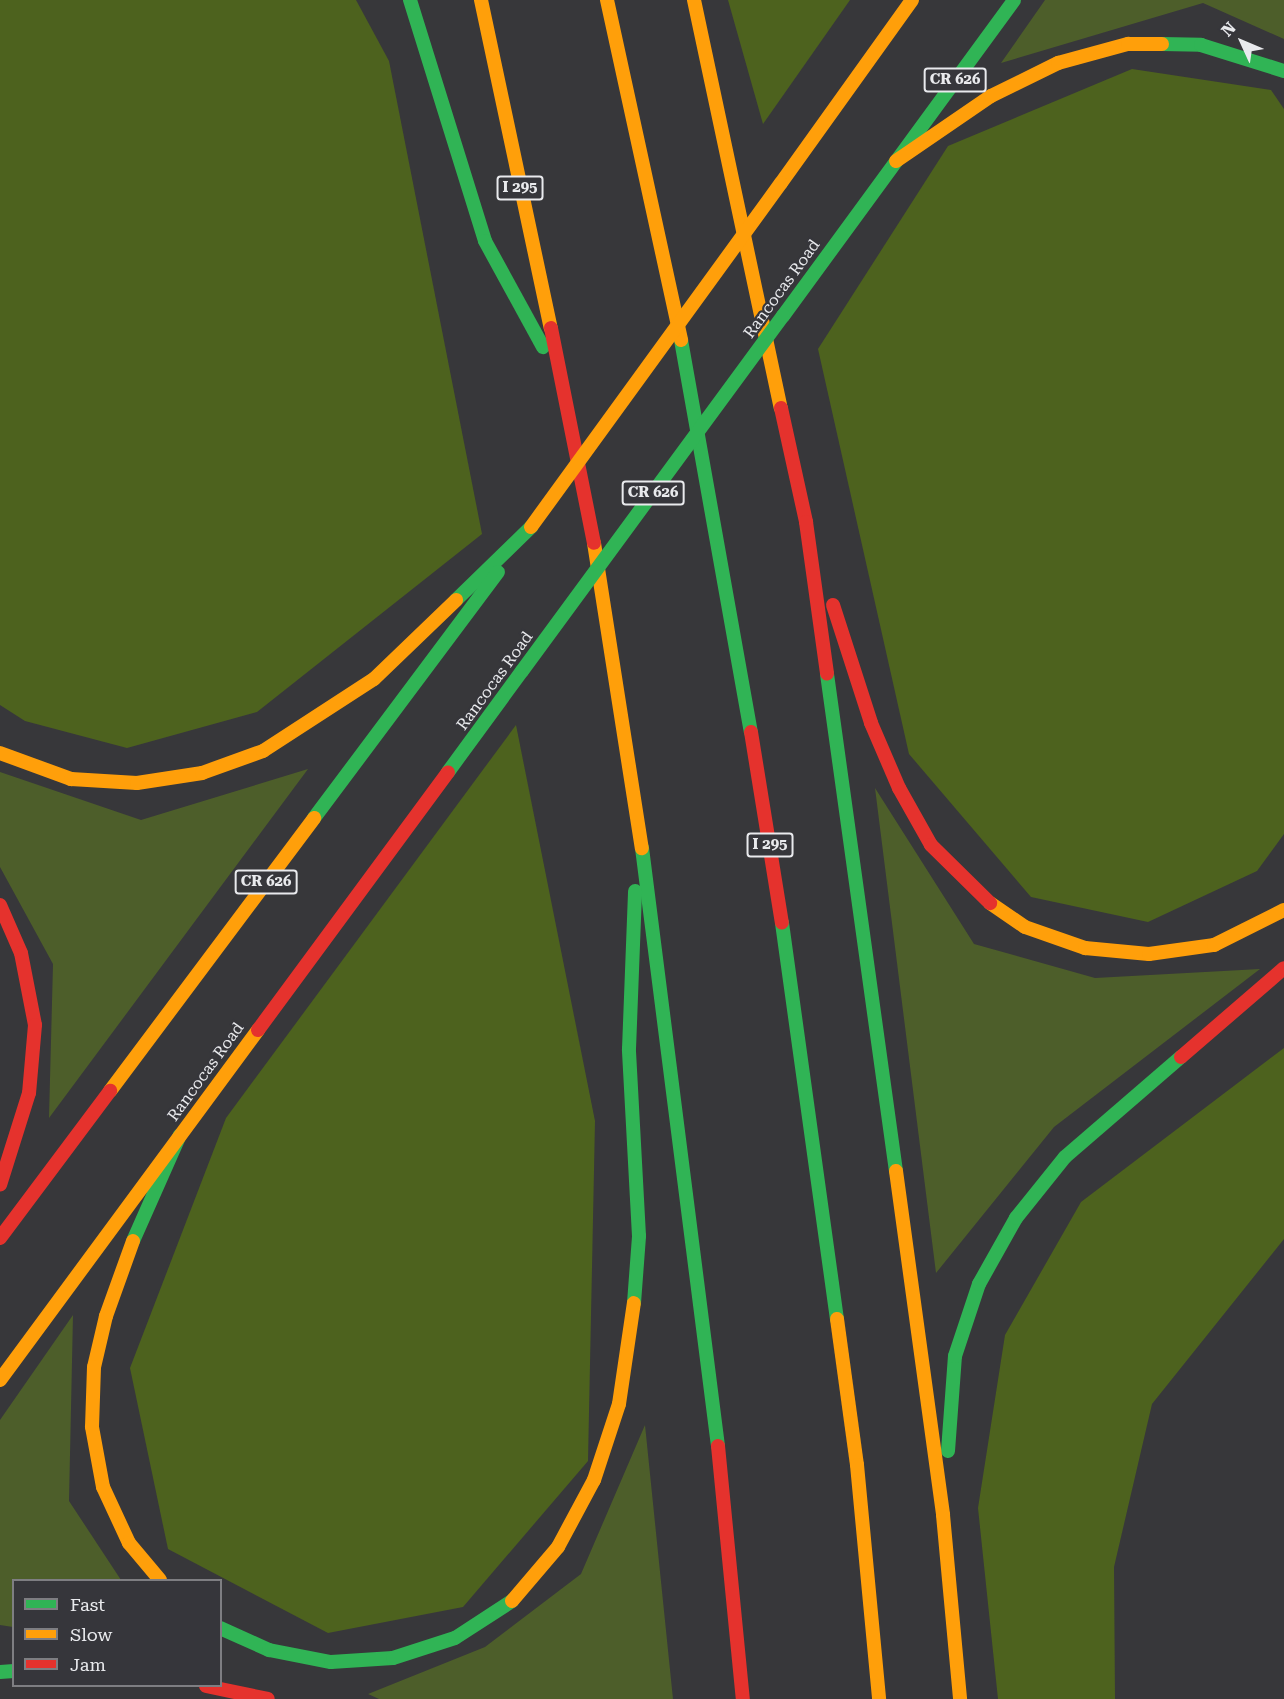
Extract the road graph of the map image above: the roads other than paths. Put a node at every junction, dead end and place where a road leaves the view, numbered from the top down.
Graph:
1 (410, 0) edge
2 (481, 0) edge
3 (607, 0) edge
4 (694, 0) edge
5 (912, 0) edge
6 (1014, 0) edge
7 (1284, 71) edge
8 (896, 161) junction
9 (559, 376) junction
10 (806, 522) junction
11 (531, 527) junction
12 (0, 753) edge
13 (640, 836) junction
14 (0, 905) edge
15 (1284, 910) edge
16 (1284, 968) edge
17 (180, 1135) junction
18 (0, 1185) edge
19 (0, 1238) edge
20 (0, 1380) edge
21 (943, 1515) junction
22 (158, 1579) edge
23 (222, 1629) edge
24 (211, 1687) edge
25 (268, 1699) edge
26 (743, 1699) edge
27 (879, 1699) edge
28 (960, 1699) edge

1 - 9 main road
2 - 9 main road, I 295
3 - 27 main road, I 295
4 - 10 main road
5 - 11 main road, CR 626, bridge
6 - 8 main road, Rancocas Road / CR 626
7 - 8 main road
8 - 17 main road, Rancocas Road / CR 626, bridge
9 - 13 main road, I 295
10 - 15 main road
10 - 21 main road
11 - 12 main road
11 - 19 main road, CR 626
13 - 23 main road
13 - 26 main road, I 295
14 - 18 main road
16 - 21 main road
17 - 20 main road, Rancocas Road / CR 626
17 - 22 main road
21 - 28 main road
24 - 25 main road

